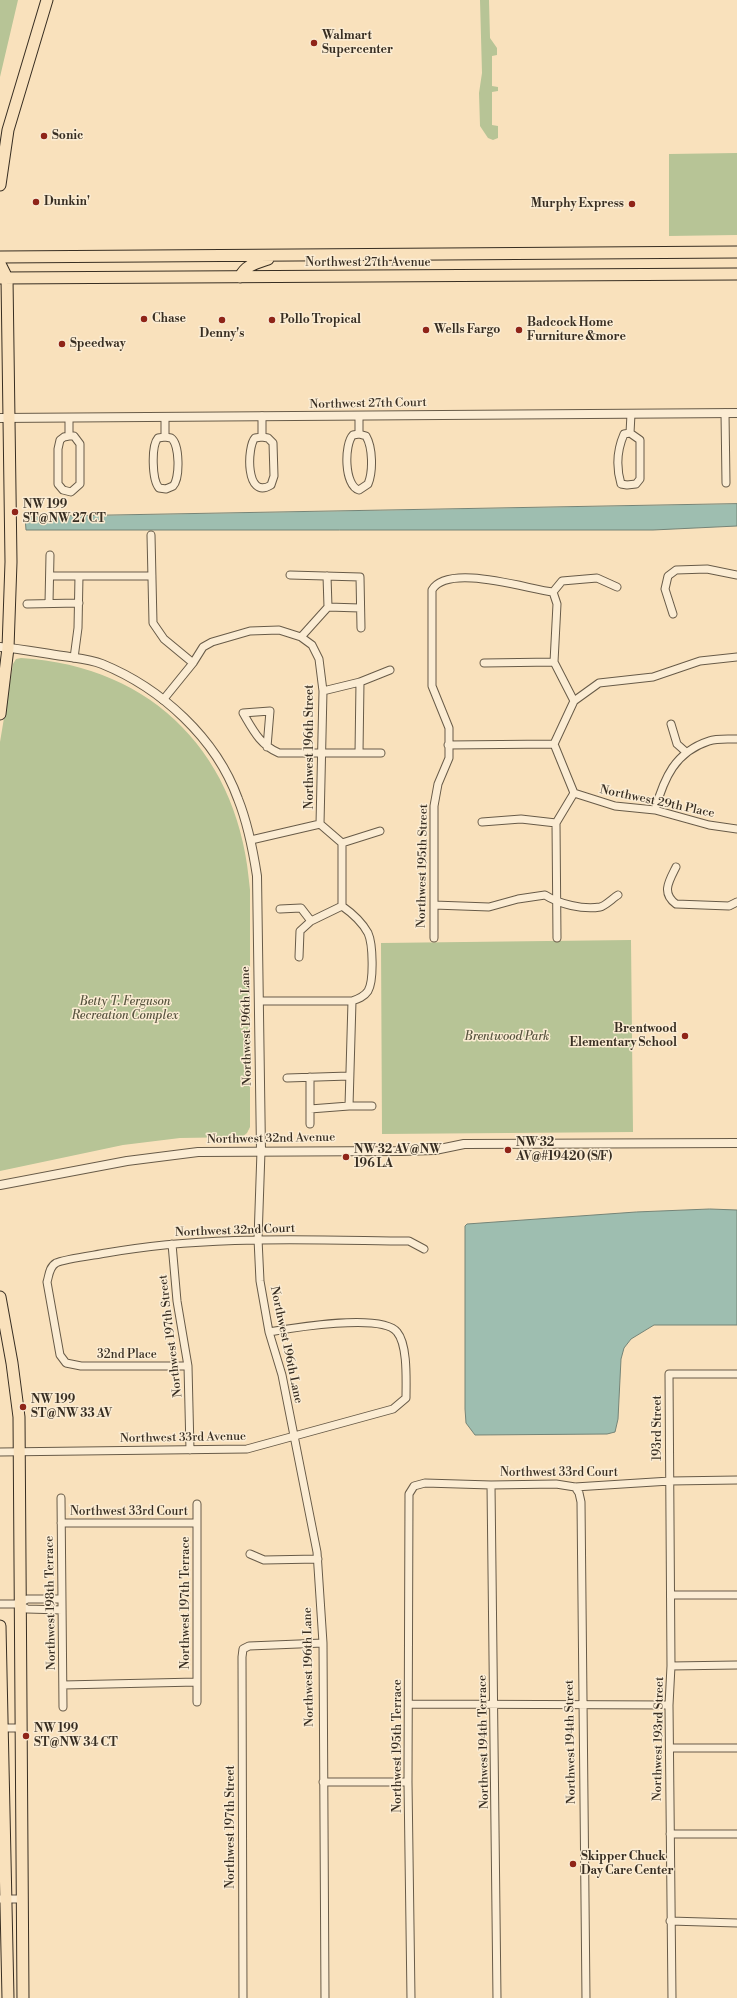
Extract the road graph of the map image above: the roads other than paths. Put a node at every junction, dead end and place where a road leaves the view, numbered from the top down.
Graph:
1 (47, 0) edge
2 (0, 185) edge
3 (737, 252) edge
4 (278, 256) junction
5 (0, 257) edge
6 (0, 264) edge
7 (737, 274) edge
8 (240, 277) junction
9 (3, 278) edge
10 (737, 413) edge
11 (631, 414) junction
12 (725, 414) junction
13 (262, 416) junction
14 (359, 416) junction
15 (165, 417) junction
16 (5, 418) edge
17 (69, 418) junction
18 (630, 433) junction
19 (359, 434) junction
20 (69, 436) junction
21 (166, 437) junction
22 (262, 437) junction
23 (726, 484) dead end
24 (151, 535) dead end
25 (50, 555) dead end
26 (737, 574) edge
27 (290, 575) dead end
28 (50, 576) junction
29 (79, 576) junction
30 (152, 576) junction
31 (327, 576) junction
32 (617, 587) dead end
33 (553, 592) junction
34 (79, 603) junction
35 (27, 604) dead end
36 (49, 604) junction
37 (328, 608) junction
38 (360, 608) junction
39 (673, 614) dead end
40 (362, 628) dead end
41 (302, 637) junction
42 (4, 647) edge
43 (737, 657) edge
44 (74, 658) junction
45 (554, 662) junction
46 (193, 663) junction
47 (484, 663) dead end
48 (390, 670) dead end
49 (360, 682) junction
50 (323, 691) junction
51 (163, 700) junction
52 (574, 701) junction
53 (0, 714) edge
54 (671, 724) dead end
55 (737, 739) edge
56 (554, 744) junction
57 (448, 745) junction
58 (268, 747) junction
59 (686, 752) junction
60 (322, 753) junction
61 (359, 753) junction
62 (381, 753) dead end
63 (574, 793) junction
64 (655, 810) junction
65 (482, 822) dead end
66 (556, 823) junction
67 (320, 824) junction
68 (737, 829) edge
69 (380, 831) dead end
70 (251, 840) junction
71 (342, 843) junction
72 (676, 867) dead end
73 (618, 895) dead end
74 (737, 902) edge
75 (556, 903) junction
76 (434, 905) junction
77 (342, 906) junction
78 (280, 908) dead end
79 (311, 921) junction
80 (434, 938) dead end
81 (557, 938) dead end
82 (299, 957) dead end
83 (259, 1001) junction
84 (352, 1001) junction
85 (349, 1076) junction
86 (310, 1077) junction
87 (287, 1078) dead end
88 (349, 1106) junction
89 (372, 1106) dead end
90 (310, 1110) junction
91 (310, 1124) dead end
92 (737, 1143) edge
93 (261, 1151) junction
94 (0, 1185) edge
95 (258, 1239) junction
96 (172, 1244) junction
97 (424, 1249) dead end
98 (0, 1297) edge
99 (268, 1332) junction
100 (66, 1364) joint
101 (188, 1366) junction
102 (737, 1374) edge
103 (294, 1436) junction
104 (190, 1450) junction
105 (19, 1451) junction
106 (0, 1452) edge
107 (737, 1480) edge
108 (670, 1481) junction
109 (491, 1485) junction
110 (575, 1486) junction
111 (409, 1494) joint
112 (60, 1498) dead end
113 (197, 1504) dead end
114 (61, 1523) junction
115 (197, 1523) junction
116 (250, 1554) dead end
117 (318, 1559) junction
118 (737, 1594) edge
119 (671, 1595) junction
120 (62, 1599) junction
121 (0, 1604) edge
122 (19, 1604) junction
123 (62, 1610) junction
124 (0, 1626) edge
125 (323, 1643) junction
126 (737, 1665) edge
127 (672, 1666) junction
128 (197, 1682) junction
129 (63, 1685) junction
130 (197, 1702) dead end
131 (495, 1703) junction
132 (409, 1704) junction
133 (582, 1704) junction
134 (669, 1705) junction
135 (62, 1707) dead end
136 (1, 1728) edge
137 (21, 1728) junction
138 (670, 1748) junction
139 (737, 1748) edge
140 (323, 1782) junction
141 (408, 1782) junction
142 (670, 1834) junction
143 (737, 1834) edge
144 (3, 1899) edge
145 (23, 1899) junction
146 (670, 1921) junction
147 (737, 1923) edge
148 (8, 1998) edge
149 (23, 1998) edge
150 (243, 1998) edge
151 (325, 1998) edge
152 (411, 1998) edge
153 (497, 1998) edge
154 (586, 1998) edge
155 (672, 1998) edge

1 - 2 main road
3 - 4 main road, Northwest 27th Avenue
4 - 5 main road, Northwest 27th Avenue
4 - 8 main road
6 - 9 main road
7 - 8 main road, Northwest 27th Avenue
8 - 9 main road, Northwest 27th Avenue
9 - 16 main road
10 - 12 street, Northwest 27th Court
11 - 12 street, Northwest 27th Court
11 - 14 street, Northwest 27th Court
11 - 18 street
12 - 23 street
13 - 14 street, Northwest 27th Court
13 - 15 street, Northwest 27th Court
13 - 22 street
14 - 19 street
15 - 17 street, Northwest 27th Court
15 - 21 street
16 - 17 street, Northwest 27th Court
16 - 42 main road
17 - 20 street
18 - 18 street
19 - 19 street
20 - 20 street
21 - 21 street
22 - 22 street
24 - 30 street
25 - 28 street
26 - 39 street
27 - 31 street
28 - 29 street
28 - 36 street
29 - 30 street
29 - 34 street
30 - 46 street
31 - 37 street
31 - 38 street
32 - 33 street
33 - 45 street
33 - 57 street, Northwest 195th Street
34 - 36 street
34 - 44 street
35 - 36 street
37 - 38 street
37 - 41 street
38 - 40 street
41 - 46 street
41 - 50 street, Northwest 196th Street
42 - 44 street, Northwest 196th Lane
42 - 53 main road
43 - 52 street
44 - 51 street, Northwest 196th Lane
45 - 47 street
45 - 52 street
46 - 51 street
48 - 49 street
49 - 50 street
49 - 61 street
50 - 60 street, Northwest 196th Street
51 - 70 street, Northwest 196th Lane
52 - 56 street
54 - 59 street
55 - 59 street
56 - 57 street
56 - 63 street
57 - 76 street, Northwest 195th Street
58 - 58 street
58 - 60 street
59 - 64 street
60 - 61 street
60 - 67 street, Northwest 196th Street
61 - 62 street
63 - 64 street, Northwest 29th Place
63 - 66 street
64 - 68 street, Northwest 29th Place
65 - 66 street
66 - 75 street
67 - 70 street
67 - 71 street, Northwest 196th Street
69 - 71 street
70 - 83 street, Northwest 196th Lane
71 - 77 street
72 - 74 street
73 - 75 street
75 - 76 street
75 - 81 street
76 - 80 street, Northwest 195th Street
77 - 79 street
77 - 84 street
78 - 79 street
79 - 82 street
83 - 84 street
83 - 93 street, Northwest 196th Lane
84 - 85 street
85 - 86 street
85 - 88 street
86 - 87 street
86 - 90 street
88 - 89 street
88 - 90 street
90 - 91 street
92 - 93 street, Northwest 32nd Avenue
93 - 94 street, Northwest 32nd Avenue
93 - 95 street, Northwest 196th Lane
95 - 96 street, Northwest 32nd Court
95 - 97 street, Northwest 32nd Court
95 - 99 street, Northwest 196th Lane
96 - 100 street, Northwest 32nd Court
96 - 101 street, Northwest 197th Street
98 - 105 main road
99 - 103 street, Northwest 196th Lane
99 - 103 street, Northwest 33rd Avenue
100 - 101 street, 32nd Place
101 - 104 street, Northwest 197th Street
102 - 108 street, 193rd Street
103 - 104 street, Northwest 33rd Avenue
103 - 117 street, Northwest 196th Lane
104 - 105 street, Northwest 33rd Avenue
105 - 106 street, Northwest 33rd Avenue
105 - 122 main road
107 - 108 street, Northwest 33rd Court
108 - 110 street, Northwest 33rd Court
108 - 119 street, Northwest 193rd Street
109 - 110 street, Northwest 33rd Court
109 - 111 street, Northwest 33rd Court
109 - 131 street, Northwest 194th Terrace
110 - 133 street, Northwest 194th Street
111 - 132 street, Northwest 195th Terrace
112 - 114 street, Northwest 198th Terrace
113 - 115 street, Northwest 197th Terrace
114 - 115 street, Northwest 33rd Court
114 - 120 street, Northwest 198th Terrace
115 - 128 street, Northwest 197th Terrace
116 - 117 street
117 - 125 street, Northwest 196th Lane
118 - 119 street
119 - 127 street, Northwest 193rd Street
120 - 122 street
120 - 123 street, Northwest 198th Terrace
121 - 122 street
122 - 123 street
122 - 137 main road
123 - 129 street, Northwest 198th Terrace
124 - 136 main road
125 - 140 street, Northwest 196th Lane
125 - 150 street, Northwest 197th Street
126 - 127 street
127 - 134 street, Northwest 193rd Street
128 - 129 street
128 - 130 street, Northwest 197th Terrace
129 - 135 street, Northwest 198th Terrace
131 - 132 street
131 - 133 street
131 - 153 street, Northwest 194th Terrace
132 - 141 street, Northwest 195th Terrace
133 - 134 street
133 - 154 street, Northwest 194th Street
134 - 138 street, Northwest 193rd Street
136 - 137 street
136 - 144 main road
137 - 145 main road
138 - 139 street
138 - 142 street, Northwest 193rd Street
140 - 141 street
140 - 151 street, Northwest 196th Lane
141 - 152 street, Northwest 195th Terrace
142 - 143 street
142 - 146 street, Northwest 193rd Street
144 - 145 street
144 - 148 main road
145 - 149 main road
146 - 147 street
146 - 155 street, Northwest 193rd Street

